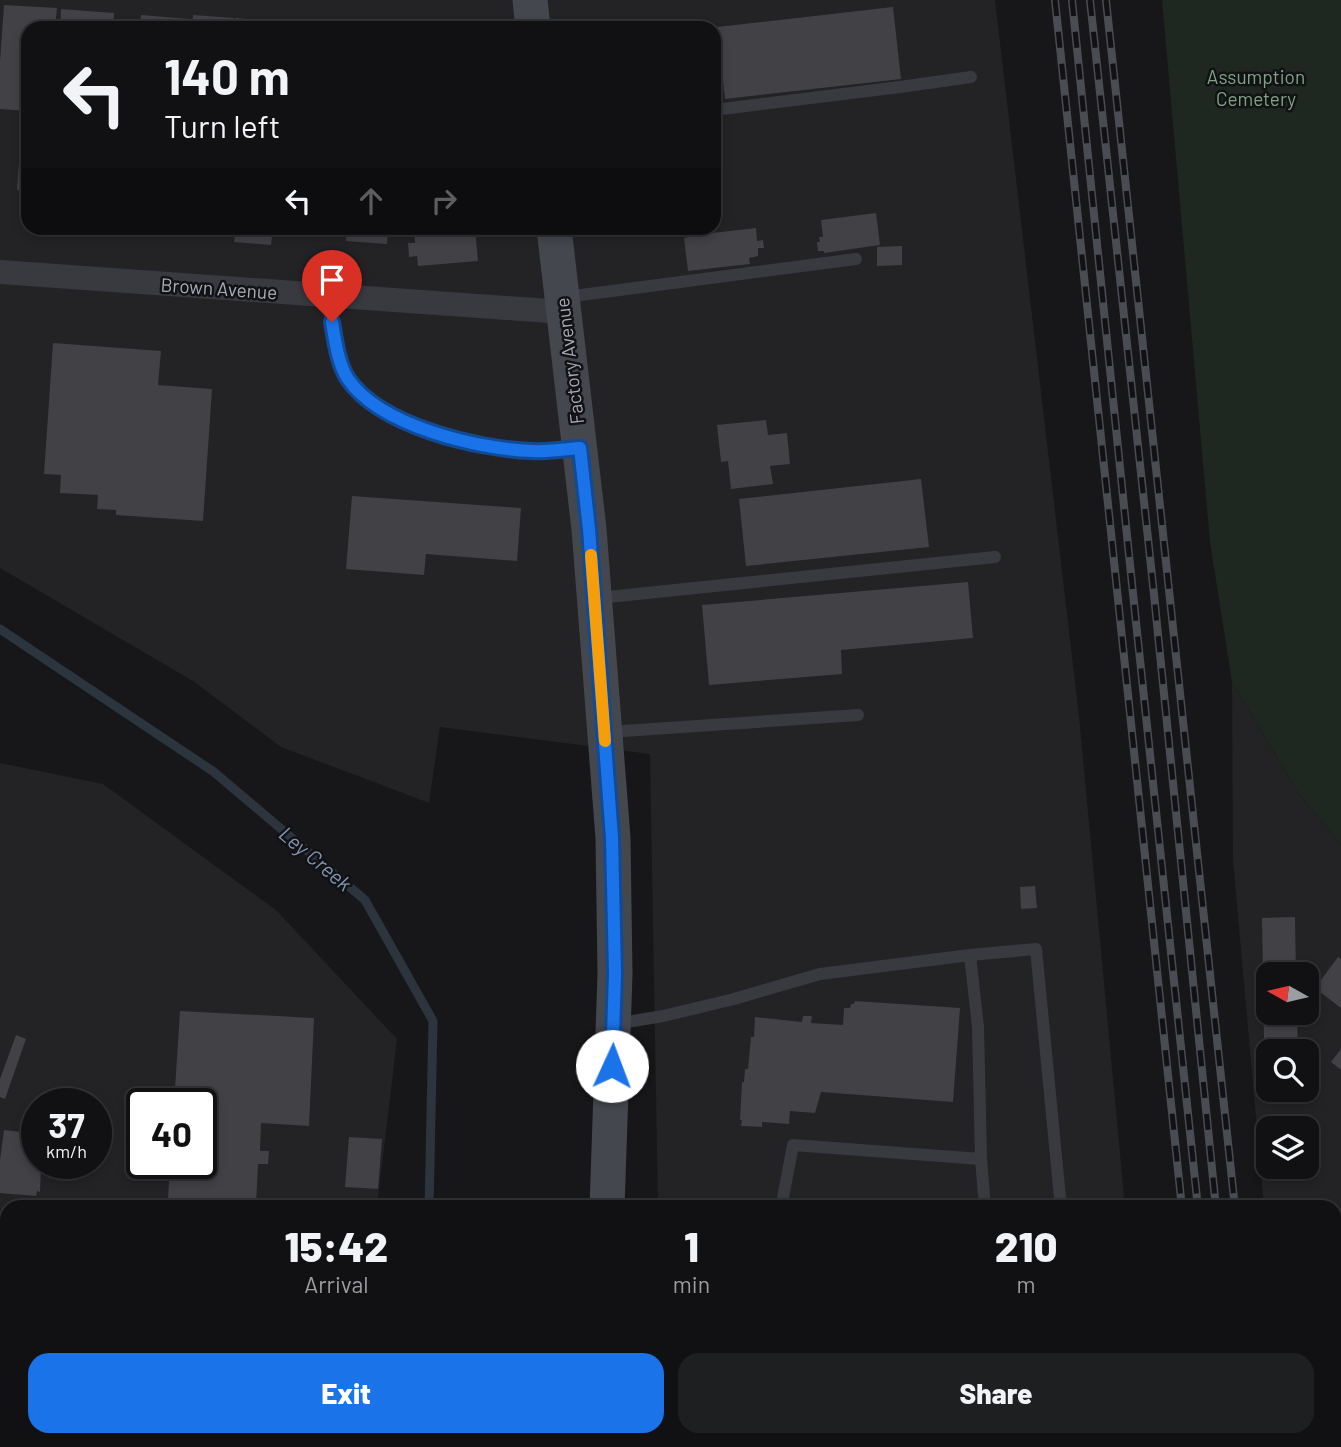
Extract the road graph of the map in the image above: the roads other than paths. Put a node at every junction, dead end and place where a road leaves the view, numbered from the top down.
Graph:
1 (530, 0) edge
2 (532, 21) edge
3 (971, 77) dead end
4 (721, 109) edge
5 (555, 235) edge
6 (856, 259) dead end
7 (0, 272) edge
8 (327, 295) junction
9 (563, 304) junction
10 (580, 448) junction
11 (995, 557) dead end
12 (594, 598) junction
13 (858, 715) dead end
14 (604, 733) junction
15 (970, 955) junction
16 (613, 1024) junction
17 (981, 1159) junction
18 (607, 1200) edge
19 (783, 1200) edge
20 (984, 1200) edge
21 (1060, 1200) edge

1 - 2 street
3 - 4 lane
5 - 9 street, Factory Avenue
6 - 9 lane
7 - 8 street, Brown Avenue
8 - 9 street, Brown Avenue
8 - 10 lane
9 - 10 street, Factory Avenue
10 - 12 street, Factory Avenue
11 - 12 lane
12 - 14 street, Factory Avenue
13 - 14 lane
14 - 16 street, Factory Avenue
15 - 16 lane
15 - 17 lane
15 - 21 lane
16 - 18 street, Factory Avenue
17 - 19 lane
17 - 20 lane

